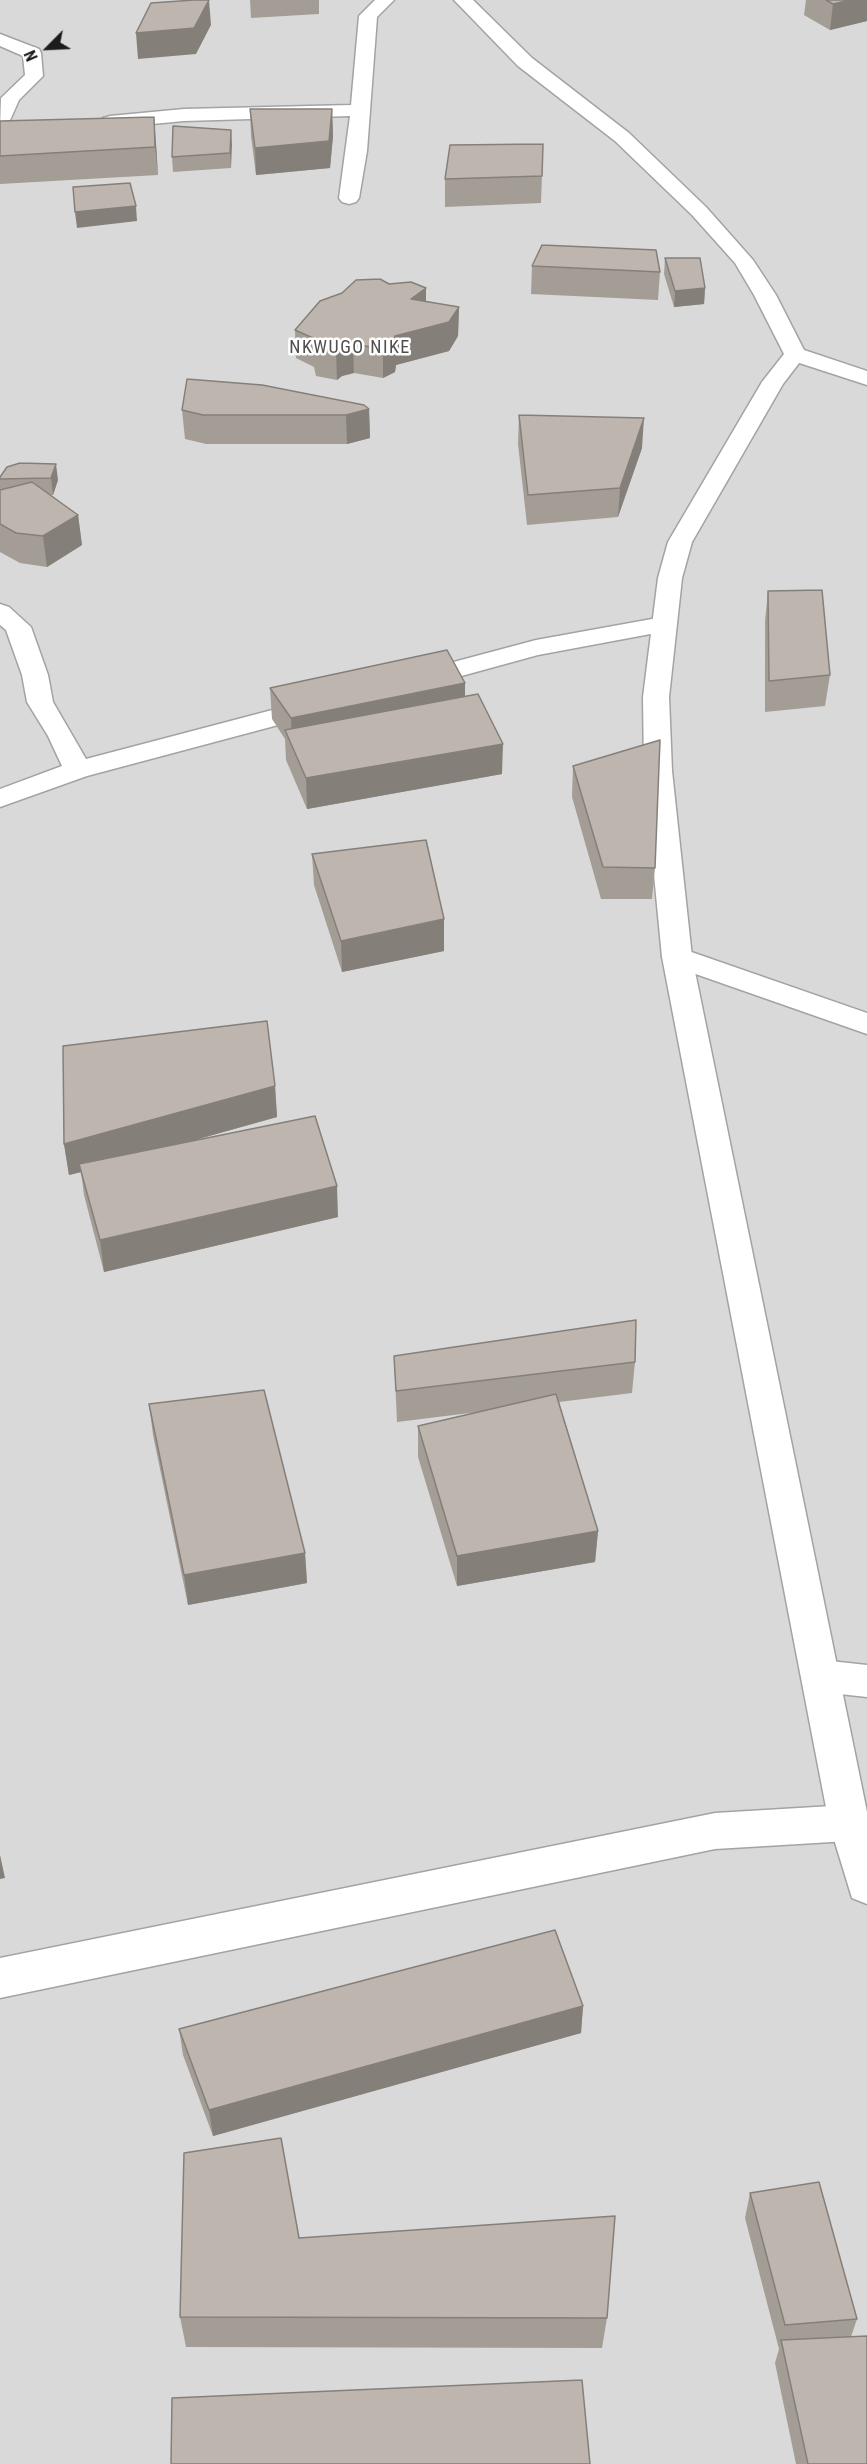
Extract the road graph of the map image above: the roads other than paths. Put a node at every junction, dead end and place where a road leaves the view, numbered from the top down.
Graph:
1 (385, 0) edge
2 (463, 0) edge
3 (0, 39) edge
4 (360, 110) junction
5 (0, 123) edge
6 (87, 123) edge
7 (20, 128) edge
8 (0, 130) edge
9 (349, 198) dead end
10 (795, 354) junction
11 (867, 378) edge
12 (0, 612) edge
13 (663, 625) junction
14 (387, 688) edge
15 (341, 700) edge
16 (77, 770) junction
17 (0, 798) edge
18 (677, 957) junction
19 (867, 1024) edge
20 (821, 1676) junction
21 (867, 1681) edge
22 (849, 1823) junction
23 (867, 1885) edge
24 (0, 1978) edge

1 - 4 street
2 - 10 street
3 - 5 street
4 - 6 street
4 - 9 street
7 - 8 street
10 - 11 street
10 - 13 street
12 - 16 street
13 - 14 street
13 - 18 street
15 - 16 street
16 - 17 street
18 - 19 street
18 - 20 street
20 - 21 street
20 - 22 street
22 - 23 street
22 - 24 street

